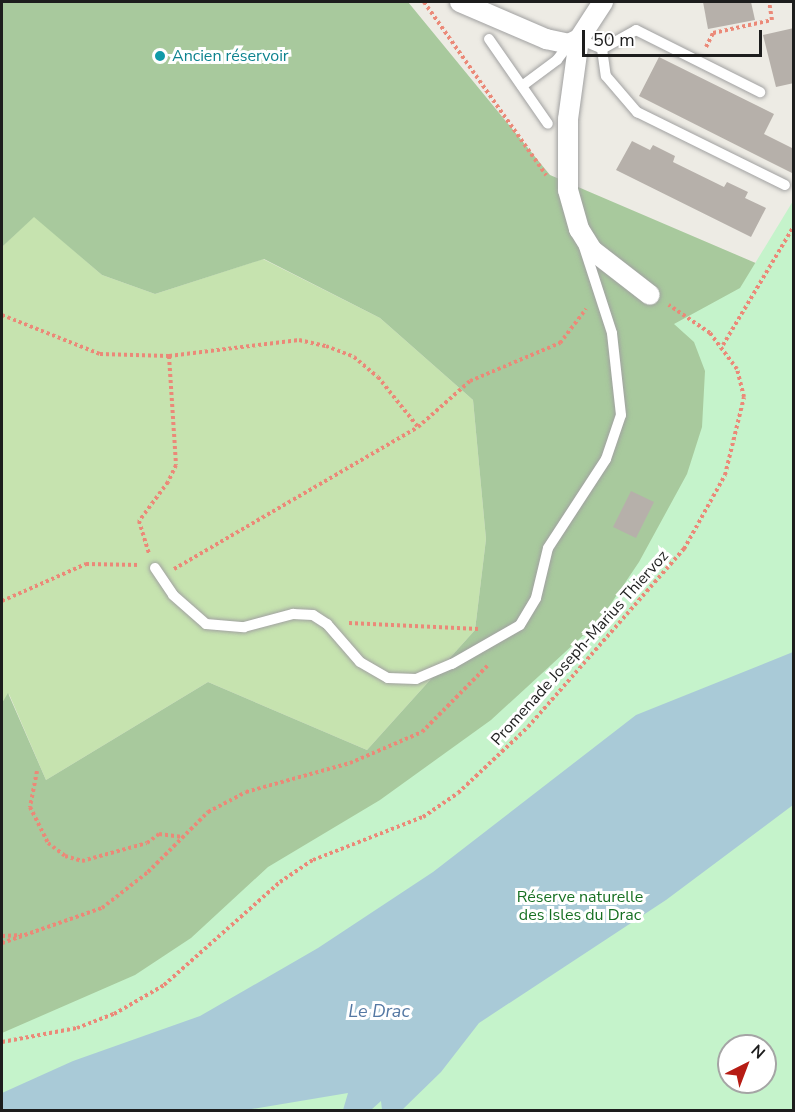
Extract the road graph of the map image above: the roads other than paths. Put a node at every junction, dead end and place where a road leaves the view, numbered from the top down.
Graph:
1 (460, 2) edge
2 (603, 2) edge
3 (489, 39) dead end
4 (574, 41) junction
5 (602, 49) junction
6 (522, 86) junction
7 (759, 92) dead end
8 (548, 124) dead end
9 (784, 185) dead end
10 (579, 229) junction
11 (650, 295) road end
12 (155, 568) road end

1 - 4 street
2 - 4 street
3 - 6 lane
4 - 5 lane
4 - 6 lane
4 - 10 street
5 - 7 lane
5 - 9 lane
6 - 8 lane
10 - 11 street
10 - 12 lane

